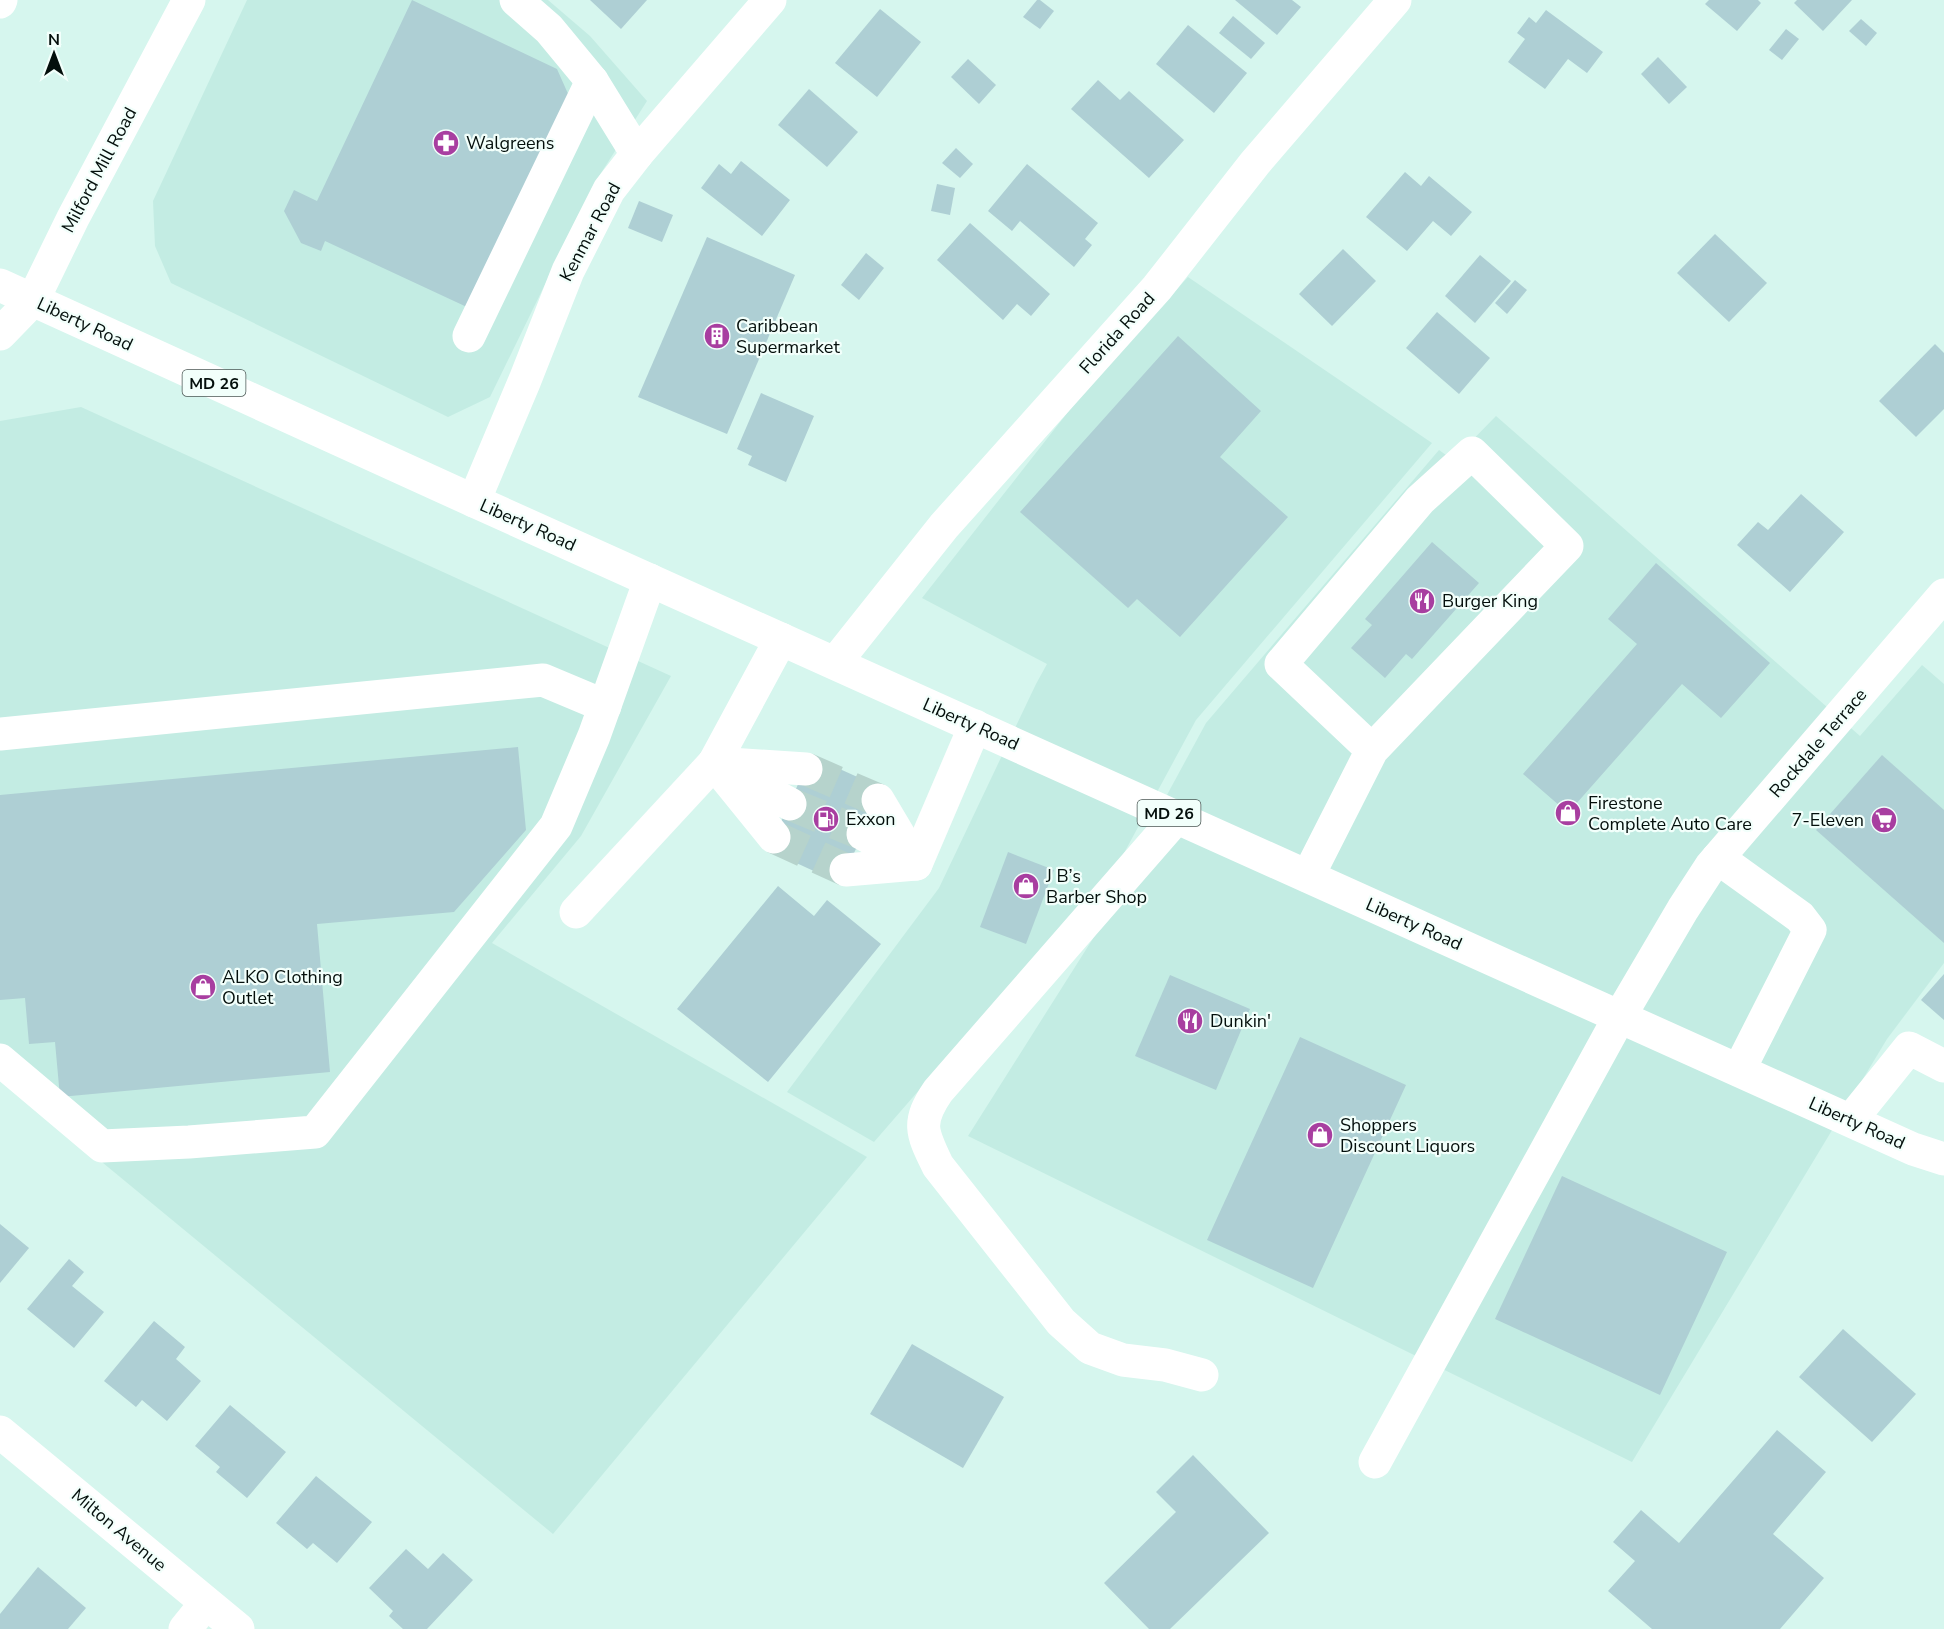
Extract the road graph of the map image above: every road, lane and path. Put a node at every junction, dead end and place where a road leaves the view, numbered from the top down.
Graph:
1 (189, 0) edge
2 (516, 0) edge
3 (770, 0) edge
4 (1395, 0) edge
5 (592, 81) junction
6 (637, 154) junction
7 (0, 285) edge
8 (33, 300) junction
9 (0, 334) edge
10 (469, 336) dead end
11 (474, 501) junction
12 (650, 580) junction
13 (1944, 595) edge
14 (781, 639) junction
15 (835, 663) junction
16 (605, 706) junction
17 (975, 726) junction
18 (0, 734) edge
19 (1372, 750) junction
20 (714, 762) junction
21 (806, 769) tunnel mouth
22 (878, 800) tunnel mouth
23 (790, 804) tunnel mouth
24 (1177, 817) junction
25 (863, 834) tunnel mouth
26 (774, 837) tunnel mouth
27 (1718, 858) junction
28 (916, 864) junction
29 (846, 870) tunnel mouth
30 (1308, 876) junction
31 (576, 912) dead end
32 (1620, 1016) junction
33 (0, 1060) edge
34 (1944, 1066) edge
35 (1739, 1070) junction
36 (1851, 1120) junction
37 (1943, 1156) edge
38 (1202, 1375) dead end
39 (0, 1432) edge
40 (1376, 1462) dead end
41 (206, 1603) junction
42 (185, 1629) edge
43 (238, 1629) edge

1 - 8 main road, Milford Mill Road
2 - 5 main road
3 - 6 main road, Kenmar Road
4 - 15 main road, Florida Road
5 - 6 main road
5 - 10 main road
6 - 11 main road, Kenmar Road
7 - 8 main road, Liberty Road / MD 26
8 - 9 main road, Milford Mill Road
8 - 11 main road, Liberty Road / MD 26
11 - 12 main road, Liberty Road / MD 26
12 - 14 main road, Liberty Road / MD 26
12 - 16 main road
13 - 27 main road, Rockdale Terrace
14 - 15 main road, Liberty Road / MD 26
14 - 20 main road
15 - 17 main road, Liberty Road / MD 26
16 - 18 main road
16 - 33 main road
17 - 24 main road, Liberty Road / MD 26
17 - 28 main road
19 - 19 main road
19 - 30 main road
20 - 21 main road
20 - 23 main road
20 - 26 main road
20 - 31 main road
22 - 28 main road
24 - 30 main road, Liberty Road / MD 26
24 - 38 main road
25 - 28 main road
27 - 32 main road, Rockdale Terrace
27 - 35 main road
28 - 29 main road
30 - 32 main road, Liberty Road / MD 26
32 - 35 main road, Liberty Road / MD 26
32 - 40 main road, Rockdale Terrace
34 - 36 main road
35 - 36 main road, Liberty Road / MD 26
36 - 37 main road, Liberty Road / MD 26
39 - 41 main road, Milton Avenue
41 - 42 main road
41 - 43 main road, Milton Avenue

